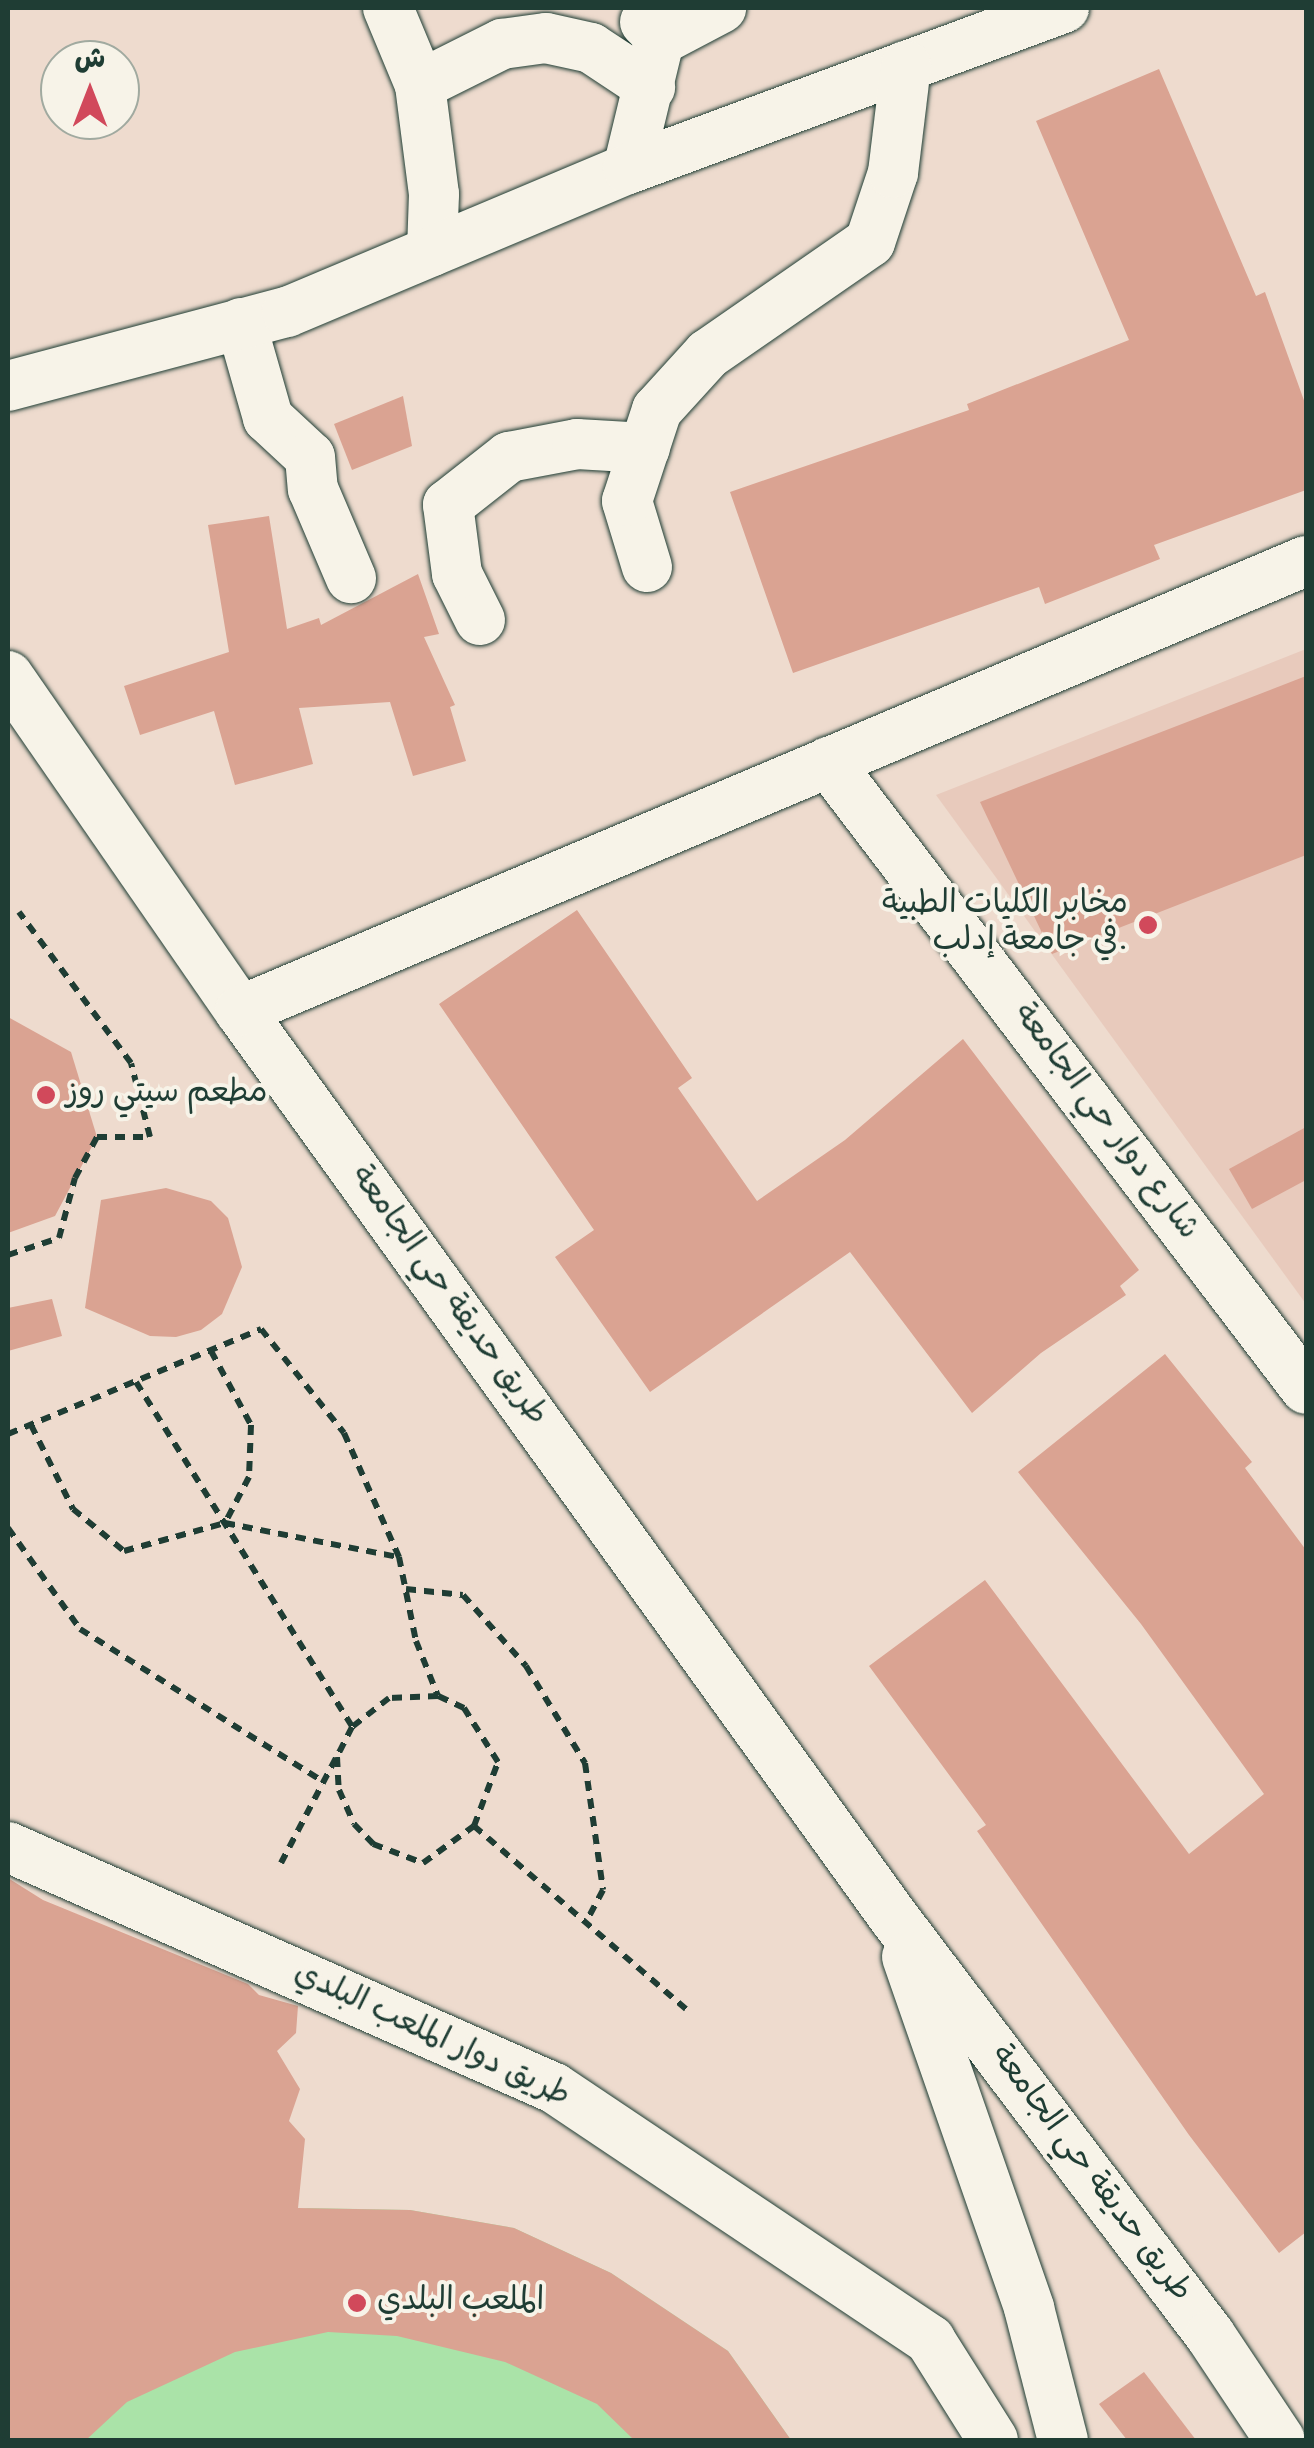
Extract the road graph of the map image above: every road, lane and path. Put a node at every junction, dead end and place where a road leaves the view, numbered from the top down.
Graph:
1 (388, 8) edge
2 (721, 8) edge
3 (1064, 8) edge
4 (654, 18) edge
5 (906, 66) junction
6 (420, 84) junction
7 (650, 87) junction
8 (628, 169) junction
9 (432, 251) junction
10 (241, 324) junction
11 (8, 386) edge
12 (645, 448) junction
13 (1306, 561) edge
14 (647, 567) dead end
15 (351, 578) dead end
16 (480, 620) dead end
17 (8, 676) edge
18 (828, 762) junction
19 (18, 912) dead end
20 (240, 1011) junction
21 (8, 1254) edge
22 (211, 1350) junction
23 (136, 1382) junction
24 (1306, 1388) edge
25 (30, 1425) junction
26 (8, 1434) edge
27 (225, 1523) junction
28 (8, 1528) edge
29 (400, 1557) junction
30 (406, 1588) junction
31 (438, 1696) junction
32 (352, 1726) junction
33 (337, 1757) junction
34 (324, 1782) junction
35 (474, 1826) junction
36 (8, 1846) edge
37 (281, 1863) dead end
38 (892, 1914) junction
39 (586, 1922) junction
40 (686, 2008) dead end
41 (992, 2440) edge
42 (1063, 2440) edge
43 (1280, 2440) edge

1 - 6 street
2 - 4 street
3 - 5 street
4 - 7 street
5 - 8 street
5 - 12 street
6 - 7 street
6 - 9 street
7 - 8 street
8 - 9 street
9 - 10 street
10 - 11 street
10 - 15 street
12 - 14 street
12 - 16 street
13 - 18 street
17 - 20 street, طريق حديقة حي الجامعة
18 - 20 street
18 - 24 street, شارع دوار حي الجامعة
19 - 21 path
20 - 38 street, طريق حديقة حي الجامعة
22 - 23 path
22 - 27 path
22 - 29 path
23 - 25 path
23 - 27 path
25 - 26 path
25 - 27 path
27 - 29 path
27 - 32 path
28 - 34 path
29 - 30 path
30 - 31 path
30 - 39 path
31 - 32 path
31 - 35 path
32 - 33 path
33 - 34 path
33 - 35 path
34 - 37 path
35 - 39 path
36 - 41 street, طريق دوار الملعب البلدي
38 - 42 street, طريق حديقة حي الجامعة
38 - 43 street, طريق حديقة حي الجامعة
39 - 40 path

